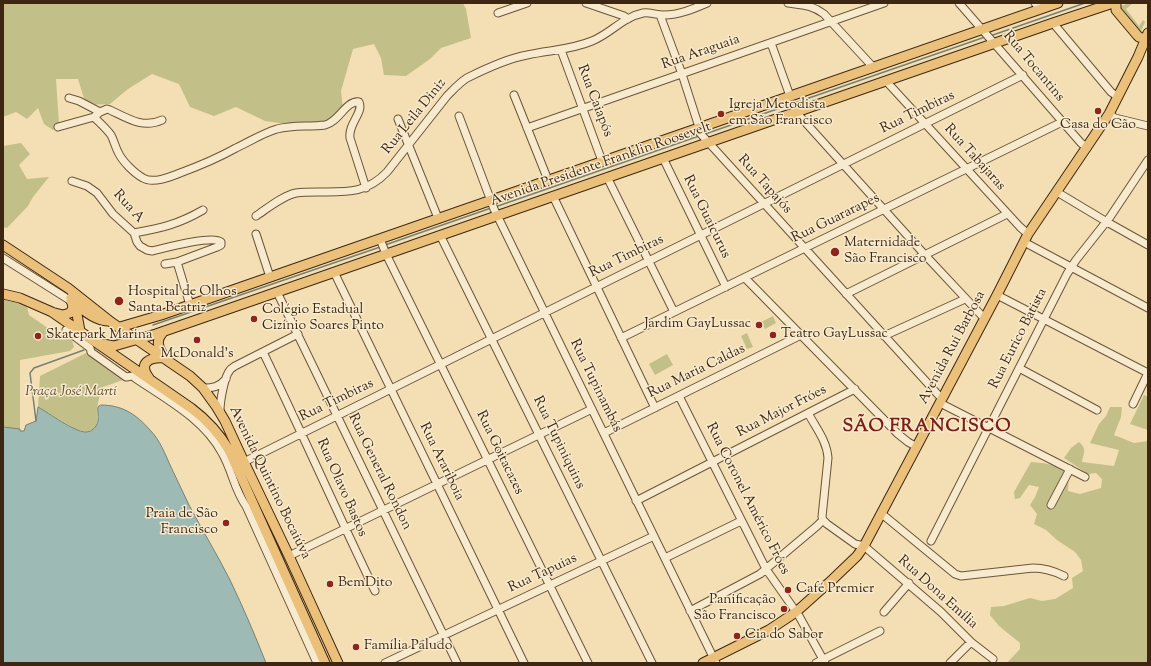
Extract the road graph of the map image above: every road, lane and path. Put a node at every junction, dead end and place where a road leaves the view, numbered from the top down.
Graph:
1 (527, 3) edge
2 (586, 3) edge
3 (707, 3) edge
4 (788, 3) edge
5 (884, 3) edge
6 (959, 3) edge
7 (1058, 3) edge
8 (1113, 3) edge
9 (1116, 3) edge
10 (1038, 6) edge
11 (498, 13) dead end
12 (660, 15) junction
13 (628, 19) junction
14 (831, 22) junction
15 (1053, 23) junction
16 (989, 36) junction
17 (1147, 37) edge
18 (771, 43) junction
19 (561, 50) junction
20 (873, 67) junction
21 (682, 74) junction
22 (1023, 75) junction
23 (886, 81) junction
24 (514, 94) dead end
25 (790, 96) junction
26 (1118, 97) junction
27 (68, 98) dead end
28 (583, 109) junction
29 (796, 112) junction
30 (1109, 114) junction
31 (97, 115) junction
32 (460, 116) dead end
33 (398, 119) dead end
34 (162, 120) dead end
35 (1062, 122) junction
36 (925, 124) junction
37 (1148, 126) edge
38 (58, 127) dead end
39 (527, 128) junction
40 (703, 135) junction
41 (408, 145) junction
42 (1087, 148) junction
43 (663, 158) junction
44 (1148, 160) edge
45 (602, 161) junction
46 (843, 164) junction
47 (966, 169) junction
48 (607, 177) junction
49 (548, 180) junction
50 (72, 181) dead end
51 (366, 188) junction
52 (1057, 192) junction
53 (553, 196) junction
54 (764, 204) junction
55 (493, 207) junction
56 (203, 210) dead end
57 (884, 210) junction
58 (259, 214) dead end
59 (1007, 214) junction
60 (438, 218) junction
61 (1106, 222) junction
62 (134, 233) junction
63 (256, 234) dead end
64 (440, 235) junction
65 (700, 235) junction
66 (1026, 238) junction
67 (3, 245) edge
68 (1148, 245) edge
69 (383, 246) junction
70 (805, 248) junction
71 (925, 255) junction
72 (3, 258) edge
73 (649, 261) junction
74 (177, 262) junction
75 (165, 264) dead end
76 (1071, 267) junction
77 (334, 272) junction
78 (270, 277) junction
79 (745, 278) junction
80 (596, 287) junction
81 (726, 287) junction
82 (68, 288) junction
83 (277, 292) junction
84 (3, 294) edge
85 (846, 294) junction
86 (997, 295) junction
87 (965, 299) junction
88 (73, 302) junction
89 (190, 305) junction
90 (1148, 308) edge
91 (52, 312) junction
92 (545, 312) junction
93 (674, 312) junction
94 (984, 318) junction
95 (1044, 319) junction
96 (142, 321) junction
97 (111, 322) junction
98 (120, 327) junction
99 (66, 330) dead end
100 (80, 331) junction
101 (160, 332) junction
102 (298, 334) junction
103 (801, 335) junction
104 (884, 336) junction
105 (621, 338) junction
106 (492, 339) junction
107 (138, 340) junction
108 (97, 343) junction
109 (263, 352) junction
110 (164, 358) junction
111 (441, 364) junction
112 (1019, 368) junction
113 (1148, 373) edge
114 (226, 379) junction
115 (151, 380) junction
116 (203, 388) junction
117 (391, 389) junction
118 (855, 390) junction
119 (679, 396) junction
120 (941, 401) junction
121 (1133, 404) dead end
122 (655, 408) junction
123 (592, 409) junction
124 (1097, 410) dead end
125 (220, 411) junction
126 (808, 413) junction
127 (337, 415) junction
128 (988, 427) junction
129 (302, 433) junction
130 (604, 433) junction
131 (540, 435) junction
132 (917, 447) junction
133 (487, 460) junction
134 (244, 462) junction
135 (712, 462) junction
136 (1070, 469) junction
137 (1085, 477) dead end
138 (437, 484) junction
139 (636, 501) junction
140 (1051, 505) dead end
141 (383, 510) junction
142 (882, 514) junction
143 (823, 520) junction
144 (741, 521) junction
145 (345, 529) junction
146 (654, 536) junction
147 (931, 541) dead end
148 (864, 546) junction
149 (289, 556) junction
150 (665, 558) junction
151 (602, 560) junction
152 (766, 569) junction
153 (1064, 576) dead end
154 (909, 583) junction
155 (550, 585) junction
156 (375, 591) dead end
157 (498, 610) junction
158 (690, 611) junction
159 (796, 612) junction
160 (884, 612) dead end
161 (880, 631) dead end
162 (443, 635) junction
163 (971, 642) junction
164 (993, 659) dead end
165 (715, 660) edge
166 (821, 662) edge
167 (317, 663) edge
168 (325, 663) edge
169 (338, 663) edge
170 (385, 663) edge
171 (457, 663) edge
172 (524, 663) edge
173 (588, 663) edge
174 (652, 663) edge
175 (703, 663) edge
176 (950, 663) edge

1 - 11 street
2 - 13 street
3 - 12 street
4 - 14 street
5 - 14 street, Rua Araguaia
6 - 16 street, Rua Tocantins
7 - 10 main road, Avenida Presidente Franklin Roosevelt
8 - 15 main road, Avenida Presidente Franklin Roosevelt
9 - 17 main road
10 - 16 main road, Avenida Presidente Franklin Roosevelt
12 - 13 street, Rua Leila Diniz
12 - 21 street, Rua Tapajós
13 - 19 street, Rua Leila Diniz
14 - 18 street, Rua Araguaia
14 - 20 street
15 - 16 main road, Avenida Presidente Franklin Roosevelt
15 - 26 street
16 - 20 main road, Avenida Presidente Franklin Roosevelt
16 - 22 street, Rua Tocantins
16 - 23 main road, Avenida Presidente Franklin Roosevelt
17 - 26 main road, Avenida Rui Barbosa
18 - 21 street, Rua Araguaia
18 - 25 street
19 - 28 street, Rua Caiapós
19 - 41 street, Rua Leila Diniz
20 - 25 main road, Avenida Presidente Franklin Roosevelt
21 - 28 street, Rua Araguaia
21 - 40 street, Rua Tapajós
22 - 35 street, Rua Tocantins
22 - 36 street, Rua Timbiras
23 - 29 main road, Avenida Presidente Franklin Roosevelt
23 - 36 street, Rua Tabajaras
24 - 39 street
25 - 40 main road, Avenida Presidente Franklin Roosevelt
26 - 30 main road, Avenida Rui Barbosa
27 - 31 street
28 - 39 street, Rua Araguaia
28 - 45 street, Rua Caiapós
29 - 40 main road, Avenida Presidente Franklin Roosevelt
29 - 46 street
30 - 37 street
30 - 42 main road, Avenida Rui Barbosa
31 - 34 street
31 - 38 street
31 - 51 street
32 - 55 street, Rua Tupinambás
33 - 41 street
35 - 42 street, Rua Tocantins
35 - 47 street, Rua Guararapes
36 - 46 street, Rua Timbiras
36 - 47 street, Rua Tabajaras
39 - 49 street
40 - 43 main road, Avenida Presidente Franklin Roosevelt
40 - 45 main road, Avenida Presidente Franklin Roosevelt
40 - 54 street, Rua Tapajós
41 - 51 street, Rua Leila Diniz
41 - 60 street
42 - 52 main road, Avenida Rui Barbosa
43 - 48 main road, Avenida Presidente Franklin Roosevelt
43 - 65 street, Rua Guaicurus
44 - 61 street, Rua Eurico Batista
45 - 49 main road, Avenida Presidente Franklin Roosevelt
46 - 54 street, Rua Timbiras
46 - 57 street
47 - 57 street, Rua Guararapes
47 - 59 street, Rua Tabajaras
48 - 53 main road, Avenida Presidente Franklin Roosevelt
48 - 73 street
49 - 55 main road, Avenida Presidente Franklin Roosevelt
50 - 62 street, Rua A
51 - 58 street, Rua Leila Diniz
52 - 61 street
52 - 66 main road, Avenida Rui Barbosa
53 - 55 main road, Avenida Presidente Franklin Roosevelt
53 - 80 street
54 - 65 street, Rua Timbiras
54 - 70 street, Rua Tapajós
55 - 60 main road, Avenida Presidente Franklin Roosevelt
55 - 64 main road, Avenida Presidente Franklin Roosevelt
55 - 92 street, Rua Tupinambás
56 - 62 street
57 - 70 street, Rua Guararapes
57 - 71 street
59 - 66 street, Rua Tabajaras
59 - 71 street
60 - 69 main road, Avenida Presidente Franklin Roosevelt
61 - 68 street
61 - 76 street, Rua Eurico Batista
62 - 74 street, Rua A
63 - 78 street
64 - 69 main road, Avenida Presidente Franklin Roosevelt
64 - 106 street, Rua Tupiniquins
65 - 73 street, Rua Timbiras
65 - 81 street, Rua Guaicurus
66 - 76 street, Rua Tabajaras
66 - 86 main road, Avenida Rui Barbosa
67 - 82 main road, Avenida Quintino Bocaiúva
69 - 77 main road, Avenida Presidente Franklin Roosevelt
69 - 78 main road, Avenida Presidente Franklin Roosevelt
69 - 111 street, Rua Goitacazes
70 - 79 street, Rua Guararapes
70 - 85 street, Rua Tapajós
71 - 85 street
71 - 87 street
72 - 88 street
73 - 80 street, Rua Timbiras
73 - 93 street
74 - 75 street
74 - 89 street
76 - 90 street, Rua Tabajaras
76 - 95 street, Rua Eurico Batista
77 - 83 main road, Avenida Presidente Franklin Roosevelt
77 - 117 street, Rua Arariboia
78 - 89 main road, Avenida Presidente Franklin Roosevelt
79 - 81 street, Rua Guararapes
79 - 103 street
80 - 92 street, Rua Timbiras
80 - 105 street
81 - 93 street, Rua Guararapes
82 - 88 main road
82 - 97 main road, Avenida Quintino Bocaiúva
83 - 101 main road, Avenida Presidente Franklin Roosevelt
83 - 102 street, Rua General Rondon
84 - 91 main road
85 - 104 street, Rua Tapajós
86 - 94 main road, Avenida Rui Barbosa
86 - 95 street
87 - 94 street
87 - 104 street
88 - 91 main road
88 - 97 main road
88 - 100 main road
89 - 96 main road, Avenida Presidente Franklin Roosevelt
91 - 100 main road, Avenida Quintino Bocaiúva
92 - 106 street, Rua Timbiras
92 - 123 street, Rua Tupinambás
93 - 105 street, Rua Guararapes
94 - 120 main road, Avenida Rui Barbosa
95 - 112 street, Rua Eurico Batista
95 - 113 street
96 - 98 main road, Avenida Presidente Franklin Roosevelt
96 - 101 main road
97 - 98 main road, Avenida Quintino Bocaiúva
98 - 107 main road, Avenida Quintino Bocaiúva
99 - 167 street
100 - 108 main road, Avenida Quintino Bocaiúva
101 - 107 main road, Avenida Presidente Franklin Roosevelt
101 - 110 main road
102 - 109 street
102 - 127 street, Rua General Rondon
103 - 118 street
103 - 119 street, Rua Maria Caldas
104 - 120 street, Rua Tapajós
105 - 122 street
106 - 111 street, Rua Timbiras
106 - 131 street, Rua Tupiniquins
107 - 108 main road, Avenida Presidente Franklin Roosevelt
107 - 110 main road, Avenida Quintino Bocaiúva
108 - 115 main road, Avenida Quintino Bocaiúva
109 - 114 street
109 - 129 street, Rua Olavo Bastos
110 - 115 main road
110 - 116 main road, Avenida Quintino Bocaiúva
111 - 117 street, Rua Timbiras
111 - 133 street, Rua Goitacazes
112 - 124 street
112 - 128 street, Rua Eurico Batista
113 - 121 street
114 - 116 street
114 - 125 street
115 - 168 main road, Avenida Quintino Bocaiúva
116 - 125 main road, Avenida Quintino Bocaiúva
117 - 127 street, Rua Timbiras
117 - 138 street, Rua Arariboia
118 - 126 street, Rua Major Fróes
118 - 132 street
119 - 122 street, Rua Maria Caldas
119 - 135 street, Rua Coronel Américo Fróes
120 - 128 street
120 - 132 main road, Avenida Rui Barbosa
122 - 130 street, Rua Maria Caldas
123 - 130 street, Rua Tupinambás
123 - 131 street
125 - 134 main road, Avenida Quintino Bocaiúva
126 - 135 street, Rua Major Fróes
126 - 143 street
127 - 129 street, Rua Timbiras
127 - 141 street, Rua General Rondon
128 - 136 street
128 - 147 street, Rua Eurico Batista
129 - 134 street, Rua Timbiras
129 - 145 street, Rua Olavo Bastos
130 - 139 street, Rua Tupinambás
131 - 133 street
131 - 151 street, Rua Tupiniquins
132 - 142 main road, Avenida Rui Barbosa
133 - 138 street
133 - 155 street, Rua Goitacazes
134 - 149 main road, Avenida Quintino Bocaiúva
135 - 139 street, Rua Major Fróes
135 - 144 street, Rua Coronel Américo Fróes
136 - 137 street
136 - 140 street
138 - 141 street
138 - 157 street, Rua Arariboia
139 - 146 street, Rua Tupinambás
141 - 145 street
141 - 162 street, Rua General Rondon
142 - 148 main road, Avenida Rui Barbosa
142 - 153 street
143 - 148 street, Rua Dona Emília
143 - 152 street
144 - 150 street
144 - 152 street, Rua Coronel Américo Fróes
145 - 149 street
145 - 156 street, Rua Olavo Bastos
146 - 150 street, Rua Tupinambás
146 - 151 street, Rua Tapuias
148 - 154 street, Rua Dona Emília
148 - 159 main road, Avenida Rui Barbosa
149 - 169 main road, Avenida Quintino Bocaiúva
150 - 158 street, Rua Tupinambás
151 - 155 street, Rua Tapuias
151 - 174 street, Rua Tupiniquins
152 - 158 street
152 - 159 street, Rua Coronel Américo Fróes
154 - 160 street
154 - 163 street, Rua Dona Emília
155 - 157 street, Rua Tapuias
155 - 173 street, Rua Goitacazes
157 - 162 street, Rua Tapuias
157 - 172 street, Rua Arariboia
158 - 165 street, Rua Tupinambás
159 - 165 main road, Avenida Rui Barbosa
159 - 166 street, Rua Coronel Américo Fróes
161 - 166 street
162 - 170 street, Rua Tapuias
162 - 171 street, Rua General Rondon
163 - 164 street, Rua Dona Emília
163 - 176 street
165 - 175 main road, Avenida Rui Barbosa

